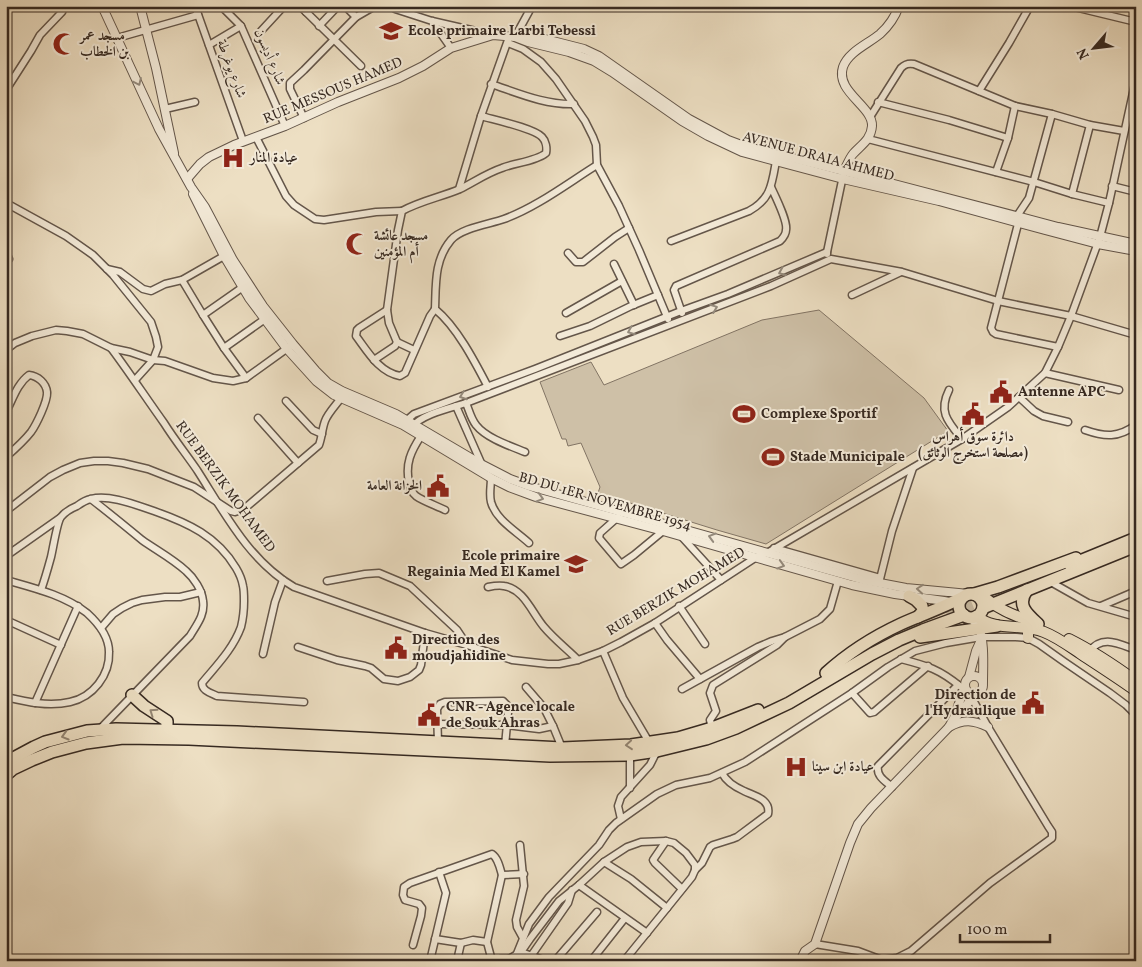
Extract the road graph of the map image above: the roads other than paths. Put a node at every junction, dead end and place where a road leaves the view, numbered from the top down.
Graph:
1 (102, 6) edge
2 (140, 6) edge
3 (195, 6) edge
4 (221, 6) edge
5 (284, 6) edge
6 (300, 6) edge
7 (312, 6) edge
8 (338, 6) edge
9 (345, 6) edge
10 (374, 6) edge
11 (390, 6) edge
12 (532, 6) edge
13 (899, 6) edge
14 (1030, 6) edge
15 (1070, 6) edge
16 (62, 8) edge
17 (306, 12) junction
18 (198, 15) junction
19 (356, 17) junction
20 (432, 21) junction
21 (1136, 22) edge
22 (242, 26) junction
23 (319, 26) junction
24 (147, 30) junction
25 (261, 31) dead end
26 (493, 35) junction
27 (117, 38) junction
28 (510, 39) junction
29 (334, 40) junction
30 (209, 45) junction
31 (451, 48) junction
32 (362, 66) dead end
33 (1136, 79) edge
34 (492, 84) junction
35 (6, 90) edge
36 (642, 90) junction
37 (979, 91) junction
38 (195, 102) dead end
39 (878, 102) junction
40 (574, 104) junction
41 (1015, 106) junction
42 (165, 109) junction
43 (1052, 114) junction
44 (481, 116) junction
45 (870, 117) junction
46 (304, 118) junction
47 (1090, 125) junction
48 (284, 126) junction
49 (1124, 131) junction
50 (256, 137) junction
51 (868, 138) junction
52 (1008, 138) junction
53 (243, 141) junction
54 (175, 156) junction
55 (776, 161) junction
56 (597, 165) junction
57 (996, 172) junction
58 (844, 175) junction
59 (187, 179) junction
60 (1034, 182) junction
61 (1112, 186) junction
62 (191, 187) junction
63 (771, 187) junction
64 (459, 189) junction
65 (1136, 192) edge
66 (1072, 194) junction
67 (6, 203) edge
68 (1108, 203) junction
69 (402, 211) junction
70 (1018, 220) junction
71 (629, 228) junction
72 (1099, 240) junction
73 (670, 241) dead end
74 (1136, 244) edge
75 (1136, 251) edge
76 (6, 252) edge
77 (826, 252) junction
78 (568, 253) dead end
79 (224, 256) junction
80 (9, 259) dead end
81 (831, 259) junction
82 (614, 264) dead end
83 (108, 269) junction
84 (902, 272) junction
85 (182, 280) junction
86 (622, 281) junction
87 (243, 287) junction
88 (852, 295) dead end
89 (658, 296) junction
90 (998, 301) junction
91 (634, 305) junction
92 (435, 309) junction
93 (387, 310) junction
94 (681, 311) junction
95 (566, 313) dead end
96 (203, 315) junction
97 (1071, 316) junction
98 (667, 317) junction
99 (264, 319) junction
100 (684, 319) junction
101 (671, 324) junction
102 (1136, 335) edge
103 (560, 336) dead end
104 (397, 342) junction
105 (290, 347) junction
106 (1058, 347) junction
107 (111, 348) junction
108 (224, 348) junction
109 (6, 350) edge
110 (414, 350) junction
111 (153, 360) junction
112 (374, 360) junction
113 (1045, 372) junction
114 (246, 378) junction
115 (135, 380) junction
116 (488, 387) junction
117 (949, 390) dead end
118 (1119, 390) dead end
119 (1019, 397) junction
120 (341, 398) junction
121 (286, 401) dead end
122 (466, 403) junction
123 (456, 406) junction
124 (6, 412) edge
125 (258, 418) dead end
126 (1068, 422) dead end
127 (409, 425) junction
128 (1136, 425) edge
129 (1085, 430) dead end
130 (322, 434) junction
131 (420, 436) junction
132 (962, 439) junction
133 (524, 452) dead end
134 (6, 457) edge
135 (298, 463) junction
136 (481, 464) junction
137 (913, 468) junction
138 (489, 477) junction
139 (91, 499) junction
140 (216, 501) junction
141 (445, 510) dead end
142 (6, 511) edge
143 (622, 512) junction
144 (60, 517) junction
145 (616, 519) junction
146 (663, 531) junction
147 (682, 537) junction
148 (1136, 538) edge
149 (529, 543) dead end
150 (1136, 546) edge
151 (770, 551) junction
152 (1100, 552) junction
153 (6, 556) edge
154 (756, 558) junction
155 (6, 580) edge
156 (283, 580) junction
157 (722, 580) junction
158 (327, 581) dead end
159 (838, 581) junction
160 (879, 581) junction
161 (1049, 582) junction
162 (488, 587) dead end
163 (41, 590) junction
164 (1027, 590) junction
165 (1136, 591) edge
166 (201, 592) junction
167 (909, 596) junction
168 (966, 598) junction
169 (78, 606) junction
170 (679, 606) junction
171 (1101, 606) junction
172 (947, 615) tunnel mouth
173 (918, 617) junction
174 (1136, 617) edge
175 (980, 618) junction
176 (6, 620) edge
177 (655, 623) junction
178 (997, 626) joint
179 (101, 628) junction
180 (1031, 630) junction
181 (425, 633) junction
182 (785, 637) junction
183 (705, 644) dead end
184 (61, 645) junction
185 (467, 645) junction
186 (298, 647) dead end
187 (888, 647) junction
188 (1136, 650) edge
189 (603, 651) junction
190 (1088, 653) junction
191 (263, 654) dead end
192 (736, 659) junction
193 (901, 659) junction
194 (578, 660) junction
195 (928, 666) junction
196 (741, 667) junction
197 (826, 672) junction
198 (969, 677) junction
199 (700, 679) junction
200 (1136, 681) edge
201 (983, 682) junction
202 (526, 687) dead end
203 (962, 687) junction
204 (682, 689) dead end
205 (1136, 691) edge
206 (852, 693) junction
207 (132, 695) junction
208 (6, 696) edge
209 (974, 697) junction
210 (304, 702) dead end
211 (35, 703) junction
212 (1136, 715) edge
213 (954, 718) junction
214 (437, 724) junction
215 (507, 725) junction
216 (553, 726) junction
217 (949, 727) junction
218 (988, 727) junction
219 (712, 728) junction
220 (99, 730) junction
221 (166, 731) junction
222 (648, 742) junction
223 (438, 743) junction
224 (505, 746) junction
225 (562, 748) junction
226 (657, 751) junction
227 (630, 755) junction
228 (6, 762) edge
229 (722, 773) junction
230 (6, 775) edge
231 (892, 787) junction
232 (630, 788) junction
233 (621, 819) junction
234 (666, 841) junction
235 (520, 845) dead end
236 (604, 862) junction
237 (695, 870) junction
238 (439, 872) junction
239 (524, 874) junction
240 (502, 875) junction
241 (579, 885) junction
242 (682, 889) junction
243 (572, 890) junction
244 (667, 908) junction
245 (597, 912) dead end
246 (625, 918) junction
247 (647, 933) junction
248 (523, 938) junction
249 (435, 939) junction
250 (488, 942) junction
251 (461, 943) junction
252 (815, 944) junction
253 (413, 945) dead end
254 (519, 954) junction
255 (531, 956) junction
256 (803, 958) edge
257 (509, 960) edge
258 (430, 961) edge
259 (457, 961) edge
260 (494, 961) edge
261 (546, 961) edge
262 (555, 961) edge
263 (590, 961) edge
264 (624, 961) edge

1 - 27 street
2 - 24 street
3 - 18 street, شارع يوغرطة
4 - 22 street
5 - 25 street
6 - 17 street
7 - 17 street
8 - 23 street
9 - 19 street
10 - 19 street
11 - 20 street
12 - 28 street
13 - 45 street
14 - 37 street
15 - 21 street
16 - 35 street
17 - 23 street
18 - 24 street
18 - 30 street, شارع يوغرطة
19 - 29 street
20 - 26 street
20 - 31 street
22 - 30 street
22 - 48 street, شارع أديسون
23 - 29 street
24 - 27 street
24 - 42 street
26 - 28 street, AVENUE DRAIA AHMED
26 - 31 street, RUE MESSOUS HAMED
27 -> 54 street
28 - 34 street
28 - 36 street, AVENUE DRAIA AHMED
28 - 40 street
29 - 32 street
29 - 46 street
30 - 53 street, شارع يوغرطة
31 - 46 street, RUE MESSOUS HAMED
33 - 49 street, RUE BERZIK MOHAMED
34 - 40 street
34 - 44 street
36 - 55 street, AVENUE DRAIA AHMED
36 - 58 street, AVENUE DRAIA AHMED
37 - 39 street
37 - 41 street
38 - 42 street
39 - 45 street
39 - 52 street
40 - 56 street
41 - 43 street
41 - 52 street
42 - 54 street
43 - 47 street
43 - 60 street
44 - 64 street
44 - 64 street
45 - 51 street
46 - 48 street, RUE MESSOUS HAMED
47 - 49 street
47 - 66 street
48 - 50 street, RUE MESSOUS HAMED
49 - 61 street, RUE BERZIK MOHAMED
50 - 53 street, RUE MESSOUS HAMED
50 - 69 street
51 - 57 street
51 - 58 street
52 - 57 street
53 - 59 street, RUE MESSOUS HAMED
54 - 59 street
55 - 58 street, AVENUE DRAIA AHMED
55 - 63 street
56 - 71 street
56 - 92 street
57 - 60 street
58 - 70 street, AVENUE DRAIA AHMED
58 - 77 street
59 - 62 street
60 - 66 street
60 - 70 street
61 - 65 street
61 - 68 street, RUE BERZIK MOHAMED
62 - 79 street, BD DU 1ER NOVEMBRE 1954
62 - 105 street
63 - 73 street
63 - 94 street
64 - 69 street
66 - 68 street
67 - 83 street
68 - 72 street, RUE BERZIK MOHAMED
69 - 93 street
70 - 72 street, AVENUE DRAIA AHMED
70 - 90 street
71 - 78 street
71 - 89 street
72 - 74 street, AVENUE DRAIA AHMED
72 - 75 street, AVENUE DRAIA AHMED
72 - 97 street, RUE BERZIK MOHAMED
76 - 80 street
77 - 81 street
77 -> 94 street
79 - 85 street
79 - 87 street, BD DU 1ER NOVEMBRE 1954
81 - 84 street
100 -> 81 street
82 - 86 street
83 - 85 street
83 - 111 street
84 - 88 street
84 - 90 street
85 - 96 street
86 - 91 street
86 - 95 street
87 - 96 street
87 - 99 street, BD DU 1ER NOVEMBRE 1954
89 - 91 street
89 - 98 street
90 - 97 street
90 - 106 street
91 - 103 street
92 - 110 street
92 - 116 street
93 - 104 street
93 - 112 street
94 - 98 street
94 - 100 street
96 - 108 street
97 - 102 street
97 - 106 street, RUE BERZIK MOHAMED
98 - 101 street
98 -> 116 street
99 - 105 street, BD DU 1ER NOVEMBRE 1954
99 - 108 street
100 - 101 street
101 - 122 street
104 - 110 street
104 - 112 street
105 - 114 street
105 - 120 street, BD DU 1ER NOVEMBRE 1954
105 - 127 street
106 - 113 street, RUE BERZIK MOHAMED
107 - 109 street
107 - 111 street
107 - 115 street, RUE BERZIK MOHAMED
108 - 114 street
110 - 112 street
111 - 114 street
111 - 115 street
113 - 118 street
113 - 119 street, RUE BERZIK MOHAMED
115 - 140 street, RUE BERZIK MOHAMED
116 -> 127 street
117 - 132 street
119 - 126 street
119 - 132 street, RUE BERZIK MOHAMED
120 - 127 street, BD DU 1ER NOVEMBRE 1954
120 - 130 street
121 - 130 street
122 - 123 street
122 - 133 street
123 - 127 street
123 - 136 street
124 - 134 street
125 - 135 street
127 - 131 street, BD DU 1ER NOVEMBRE 1954
127 - 136 street
128 - 129 street
130 - 135 street
131 - 138 street, BD DU 1ER NOVEMBRE 1954
131 - 141 street
132 - 137 street, RUE BERZIK MOHAMED
135 - 140 street
136 - 138 street
136 - 143 street
137 - 151 street, RUE BERZIK MOHAMED
137 - 160 street
138 -> 145 street, BD DU 1ER NOVEMBRE 1954
138 - 149 street
139 - 144 street
139 - 166 street
139 - 210 street
140 - 142 street
140 - 156 street, RUE BERZIK MOHAMED
143 - 145 street
151 -> 143 street
144 - 153 street
144 - 163 street
145 - 146 street, BD DU 1ER NOVEMBRE 1954
145 - 146 street
146 - 147 street, BD DU 1ER NOVEMBRE 1954
147 - 154 street, BD DU 1ER NOVEMBRE 1954
147 - 157 street
148 - 152 highway
150 - 161 highway
151 - 154 street, RUE BERZIK MOHAMED
151 - 160 street
152 - 168 highway
152 - 175 highway
154 - 157 street, RUE BERZIK MOHAMED
154 -> 159 street, BD DU 1ER NOVEMBRE 1954
155 - 163 street
156 - 181 street, RUE BERZIK MOHAMED
156 - 191 street
157 - 170 street, RUE BERZIK MOHAMED
158 - 185 street
159 - 167 street, BD DU 1ER NOVEMBRE 1954
159 - 182 street
168 -> 160 street
161 - 164 highway
161 - 171 street
162 - 194 street
163 - 169 street
164 - 175 highway
164 - 180 highway
165 - 171 street
166 - 179 street
166 - 207 street
167 - 168 street, BD DU 1ER NOVEMBRE 1954
167 - 173 highway
168 - 173 highway
168 - 175 highway
168 - 175 highway
169 - 179 street
169 - 184 street
170 - 177 street, RUE BERZIK MOHAMED
170 - 183 street
171 - 174 street
172 - 197 highway
173 - 197 highway
175 - 178 highway
175 - 180 main road
175 - 180 street
175 - 187 highway
175 - 187 highway
175 - 193 street
175 - 198 street
175 - 201 street
176 - 184 street
177 - 189 street, RUE BERZIK MOHAMED
177 - 199 street
178 - 180 main road
179 - 211 street
180 - 190 main road
180 - 212 street
181 - 185 street, RUE BERZIK MOHAMED
181 - 186 street
182 - 192 street
182 - 196 street
184 - 211 street
185 - 194 street, RUE BERZIK MOHAMED
187 - 226 highway
188 - 190 street
189 - 194 street, RUE BERZIK MOHAMED
189 - 222 street
190 - 200 main road
190 - 205 main road
192 - 196 street
192 - 199 street
193 - 195 street
193 - 206 street
195 - 203 street
195 - 206 street
196 - 219 street
197 - 219 highway
198 - 201 street
198 - 203 street
199 - 204 street
201 - 209 street
202 - 216 street
203 - 209 street
203 - 213 street
203 - 231 street
206 - 229 street
207 - 220 street
221 -> 207 highway
208 - 211 street
209 - 213 street
209 - 218 street
213 - 217 street
214 - 215 street
214 - 215 street
214 - 223 street
215 - 216 street
215 - 224 street
216 - 225 street
217 - 218 street
217 - 231 street
218 - 252 street
219 - 222 highway
220 - 221 highway
220 -> 228 highway
221 - 223 highway
222 -> 225 highway
223 - 224 highway
224 - 225 highway
226 - 227 highway
226 - 232 street
227 - 230 highway
227 - 232 street
229 - 233 street
229 - 237 street
231 - 252 street
232 - 233 street
233 - 248 street
234 - 236 street
234 - 237 street
234 - 242 street
235 - 239 street
236 - 241 street
236 - 244 street
237 - 242 street
238 - 240 street
238 - 249 street
238 - 253 street
239 - 240 street
239 - 248 street
240 - 250 street
241 - 243 street
241 - 246 street
242 - 244 street
243 - 254 street
243 - 255 street
244 - 247 street
245 - 262 street
246 - 247 street
246 - 263 street
247 - 264 street
248 - 254 street
249 - 251 street
249 - 258 street
250 - 251 street
250 - 260 street
251 - 259 street
252 - 256 street
254 - 255 street
254 - 257 street
255 - 261 street
257 - 260 street

